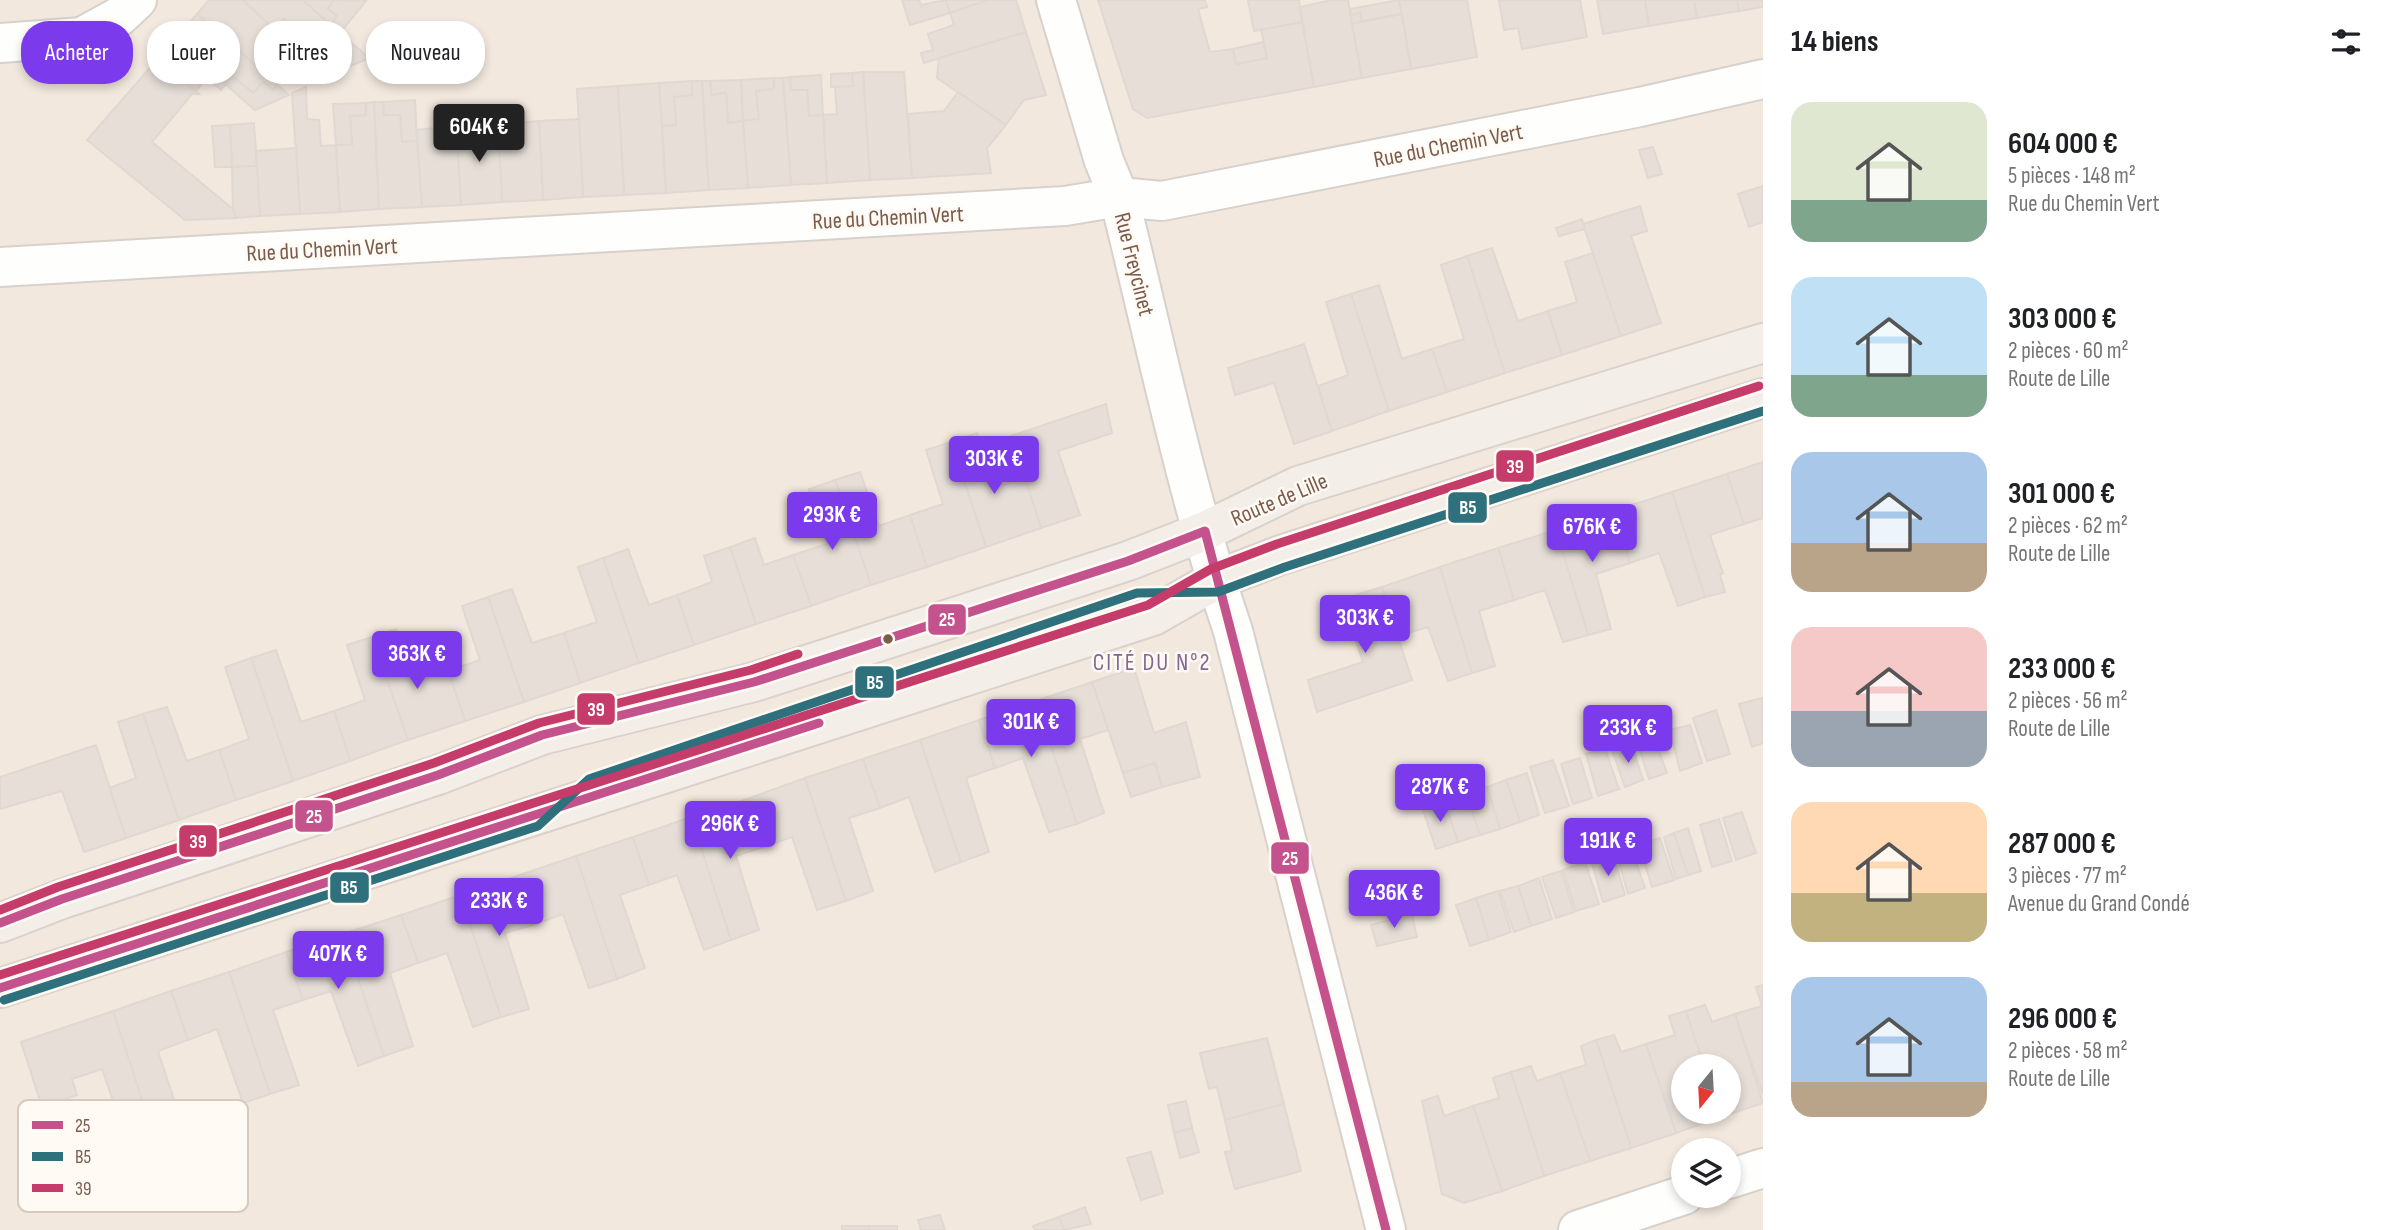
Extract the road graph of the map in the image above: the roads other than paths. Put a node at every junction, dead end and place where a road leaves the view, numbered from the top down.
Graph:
1 (137, 0) edge
2 (1056, 0) edge
3 (0, 43) edge
4 (1763, 79) edge
5 (1119, 197) junction
6 (0, 267) edge
7 (1763, 343) edge
8 (1763, 398) edge
9 (1205, 531) junction
10 (1216, 580) junction
11 (0, 923) edge
12 (0, 988) edge
13 (1763, 1168) edge
14 (1741, 1176) edge
15 (1671, 1199) edge
16 (1387, 1230) edge
17 (1578, 1230) edge

1 - 3 street
2 - 5 street, Rue Freycinet
4 - 5 street, Rue du Chemin Vert
5 - 6 street, Rue du Chemin Vert
5 - 9 street, Rue Freycinet
7 - 9 main road, Route de Lille
8 - 10 main road
9 - 10 street, Rue Freycinet
9 - 11 main road, Route de Lille
10 - 12 main road
10 - 16 street, Rue Freycinet
13 - 14 street
15 - 17 street

